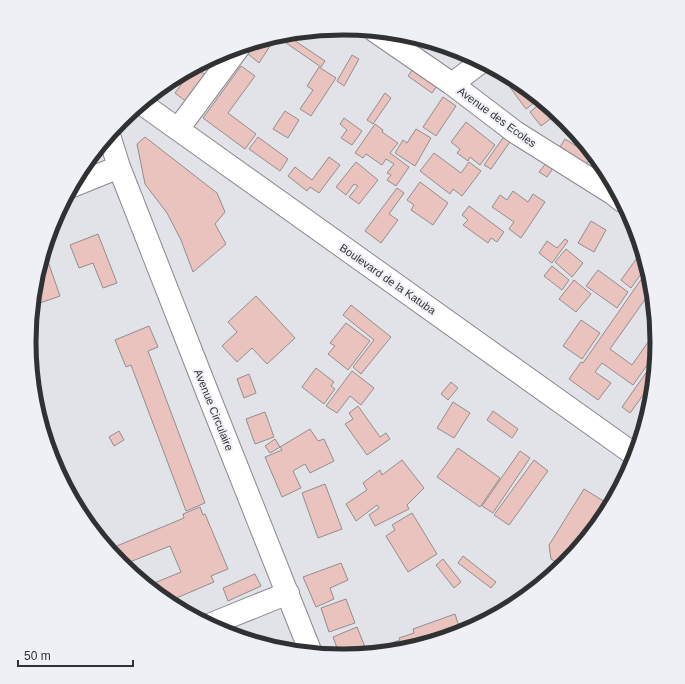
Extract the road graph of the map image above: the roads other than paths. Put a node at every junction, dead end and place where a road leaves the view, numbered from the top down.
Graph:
1 (385, 38) edge
2 (233, 55) edge
3 (476, 66) edge
4 (452, 84) junction
5 (146, 106) edge
6 (178, 129) junction
7 (110, 142) edge
8 (119, 167) junction
9 (80, 183) edge
10 (609, 191) edge
11 (629, 451) edge
12 (288, 593) junction
13 (216, 622) edge
14 (309, 647) edge

1 - 4 street, Avenue des Ecoles
2 - 6 street
3 - 4 street
4 - 10 street, Avenue des Ecoles
5 - 6 street, Boulevard de la Katuba
6 - 11 street, Boulevard de la Katuba
7 - 8 street, Avenue Circulaire
8 - 9 street
8 - 12 street, Avenue Circulaire
12 - 13 street
12 - 14 street, Avenue Circulaire

